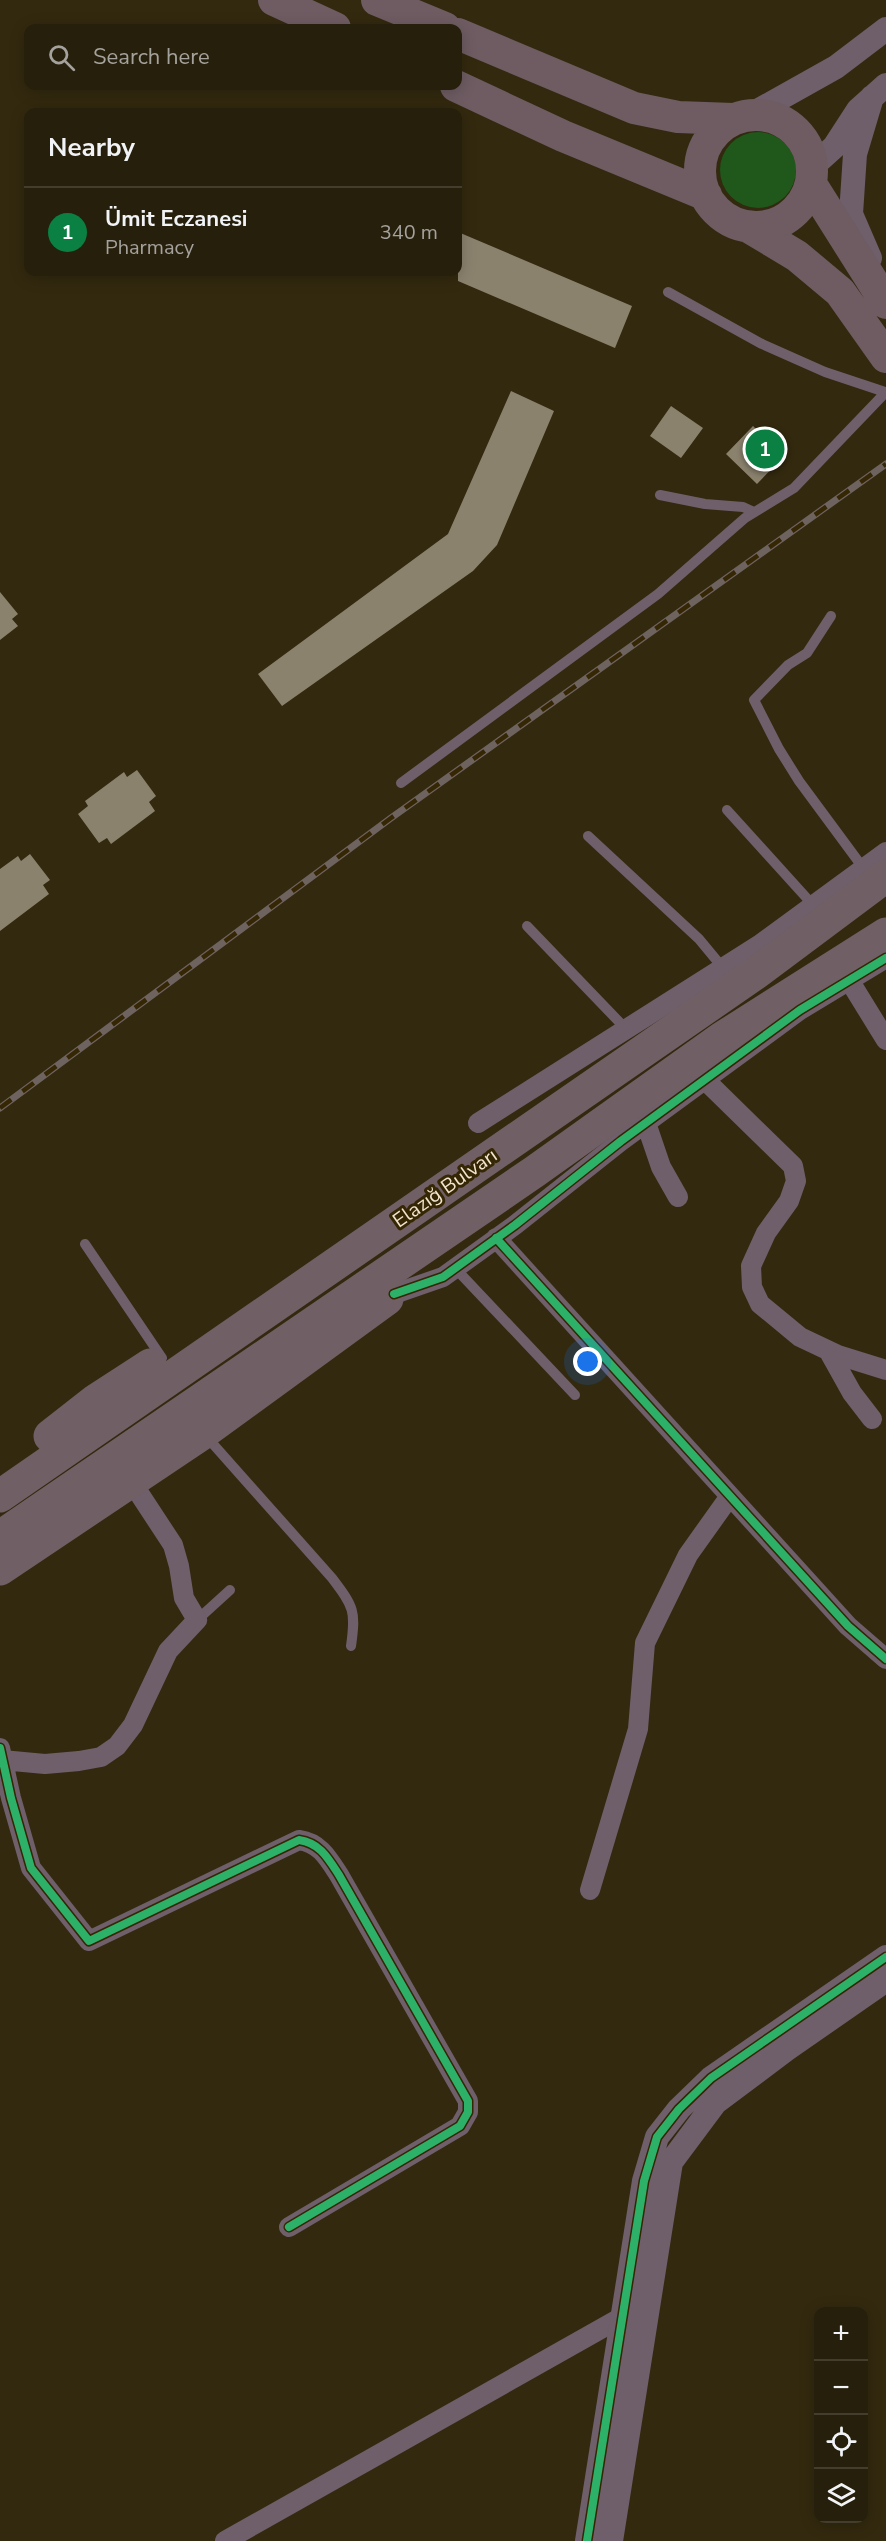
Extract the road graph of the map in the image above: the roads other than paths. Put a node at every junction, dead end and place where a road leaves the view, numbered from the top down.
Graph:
1 (274, 0) edge
2 (377, 0) edge
3 (326, 24) edge
4 (435, 24) edge
5 (886, 29) edge
6 (462, 36) edge
7 (462, 89) edge
8 (879, 91) edge
9 (742, 117) junction
10 (812, 175) junction
11 (705, 195) junction
12 (747, 226) junction
13 (668, 292) dead end
14 (885, 302) edge
15 (886, 357) edge
16 (886, 392) edge
17 (660, 495) dead end
18 (754, 512) junction
19 (831, 616) dead end
20 (401, 783) dead end
21 (727, 810) dead end
22 (588, 836) dead end
23 (886, 852) edge
24 (875, 872) edge
25 (813, 906) junction
26 (527, 926) dead end
27 (886, 934) edge
28 (886, 958) edge
29 (723, 968) junction
30 (849, 980) junction
31 (626, 1029) junction
32 (886, 1040) edge
33 (704, 1079) junction
34 (478, 1123) dead end
35 (646, 1123) junction
36 (534, 1173) junction
37 (678, 1197) dead end
38 (496, 1239) junction
39 (85, 1244) dead end
40 (358, 1248) junction
41 (455, 1268) junction
42 (394, 1294) junction
43 (828, 1350) junction
44 (162, 1358) junction
45 (886, 1370) edge
46 (574, 1395) dead end
47 (872, 1419) dead end
48 (203, 1432) junction
49 (0, 1470) edge
50 (130, 1481) junction
51 (0, 1496) edge
52 (730, 1496) junction
53 (0, 1537) edge
54 (0, 1569) edge
55 (230, 1590) dead end
56 (197, 1620) junction
57 (351, 1647) dead end
58 (886, 1659) edge
59 (1, 1754) edge
60 (590, 1890) dead end
61 (886, 1957) edge
62 (886, 1980) edge
63 (289, 2227) dead end
64 (622, 2317) junction
65 (225, 2541) edge
66 (587, 2541) edge
67 (611, 2541) edge

1 - 3 main road
2 - 4 main road
5 - 9 street
6 - 9 main road
7 - 11 main road
8 - 10 street
8 - 14 street
9 - 10 main road
9 - 11 main road
10 - 12 main road
10 - 14 main road
11 - 12 main road
12 - 15 main road
13 - 16 lane
16 - 18 lane
17 - 18 lane
18 - 20 lane
19 - 24 lane
21 - 25 lane
22 - 29 lane
23 - 24 street
24 - 25 street
24 - 40 highway, Elazığ Bulvarı
25 - 29 street
26 - 31 lane
27 - 36 highway, Elazığ Bulvarı
28 - 30 street
29 - 31 street
30 - 32 street
30 - 33 street
31 - 34 street
33 - 35 street
33 - 43 street
35 - 37 street
35 - 38 street
36 - 42 highway
36 - 53 highway, Elazığ Bulvarı
38 - 41 street
38 - 52 street
39 - 44 lane
40 - 44 highway
40 - 51 highway, Elazığ Bulvarı
41 - 42 street
41 - 46 lane
42 - 48 highway
43 - 45 street
43 - 47 street
44 - 49 highway
48 - 50 highway
48 - 57 lane
50 - 54 highway
50 - 56 street
52 - 58 street
52 - 60 street
55 - 56 lane
56 - 59 street
59 - 63 street
61 - 64 street
62 - 67 street
64 - 65 street
64 - 66 street

